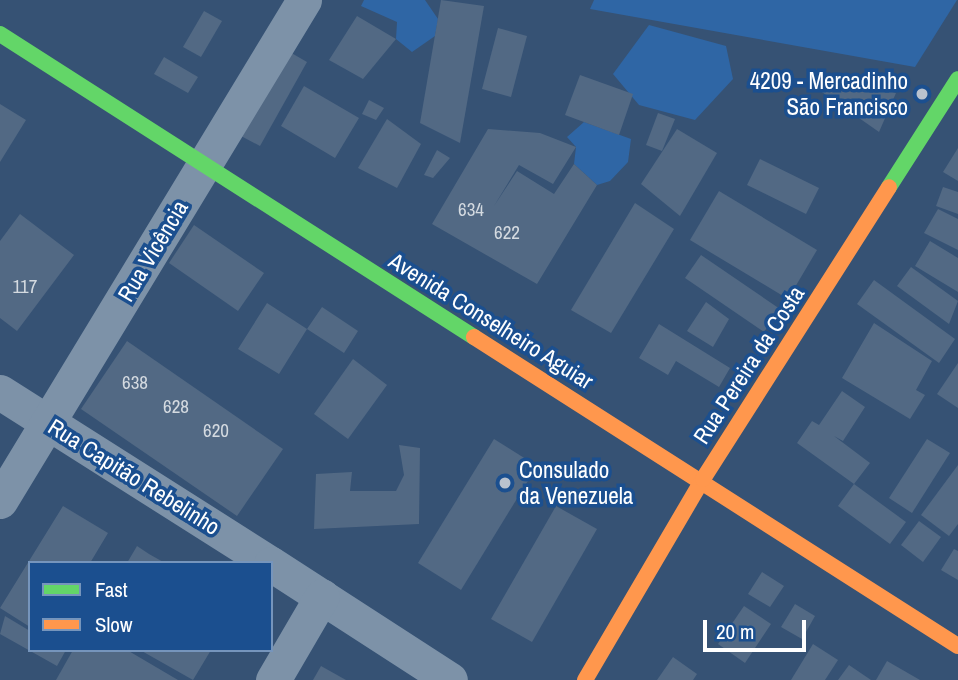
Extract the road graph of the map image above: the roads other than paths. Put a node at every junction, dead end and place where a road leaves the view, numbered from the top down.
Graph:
1 (304, 0) edge
2 (0, 33) edge
3 (955, 90) edge
4 (205, 167) junction
5 (0, 392) edge
6 (49, 423) junction
7 (703, 480) junction
8 (0, 501) edge
9 (265, 561) edge
10 (273, 566) edge
11 (322, 596) junction
12 (958, 646) edge
13 (274, 680) edge
14 (450, 680) edge
15 (585, 680) edge

1 - 4 street, Rua Vicência
2 - 4 main road, Avenida Conselheiro Aguiar
3 - 7 main road, Rua Pereira da Costa
4 - 6 street, Rua Vicência
4 - 7 main road, Avenida Conselheiro Aguiar
5 - 6 street, Rua Capitão Rebelinho
6 - 8 street, Rua Vicência
6 - 9 street, Rua Capitão Rebelinho
7 - 12 main road, Avenida Conselheiro Aguiar
7 - 15 main road, Rua Pereira da Costa
10 - 11 street, Rua Capitão Rebelinho
11 - 13 street
11 - 14 street, Rua Capitão Rebelinho

